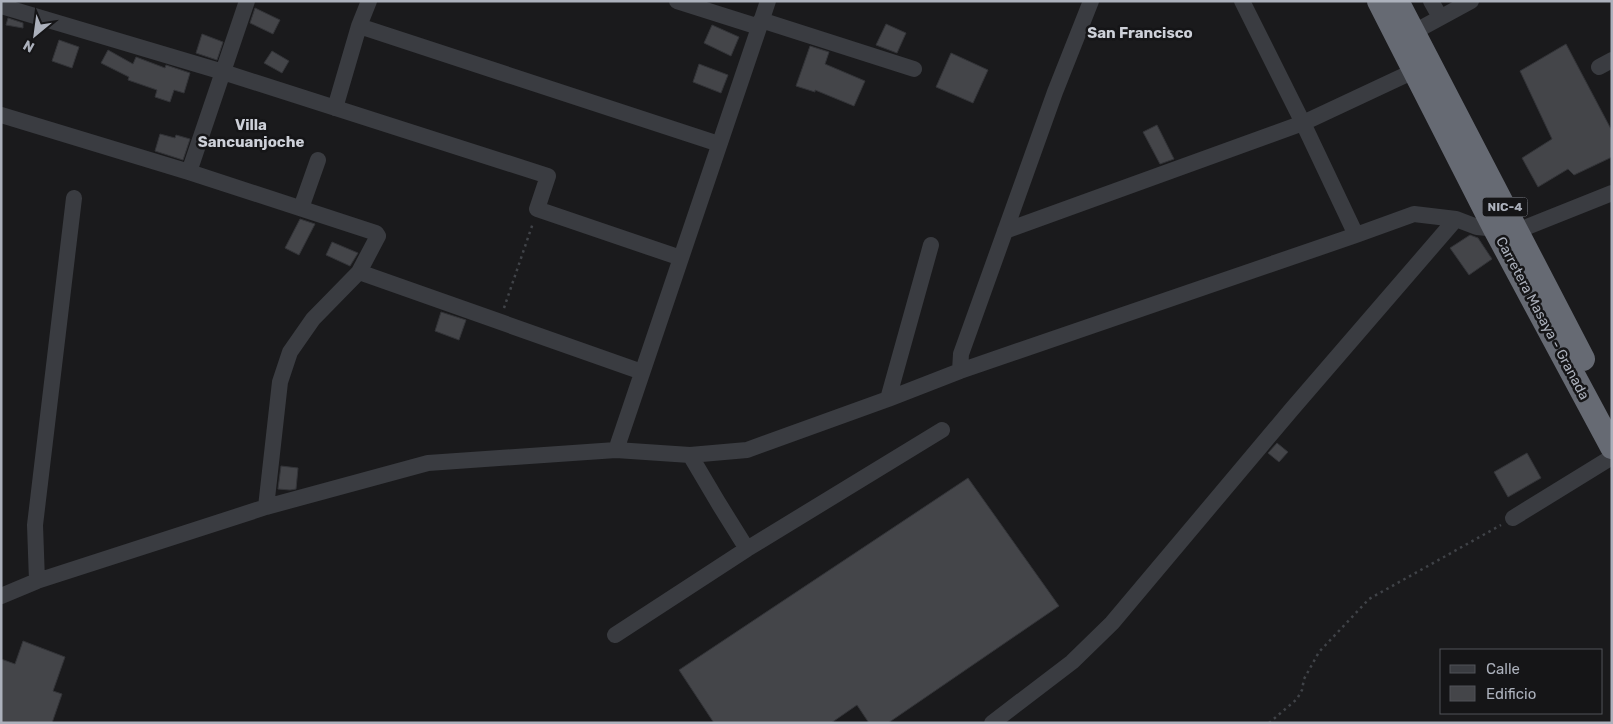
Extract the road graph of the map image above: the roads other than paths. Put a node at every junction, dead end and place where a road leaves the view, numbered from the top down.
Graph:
1 (2, 1) edge
2 (248, 1) edge
3 (369, 1) edge
4 (677, 1) edge
5 (768, 1) edge
6 (1091, 1) edge
7 (1242, 1) edge
8 (1379, 1) edge
9 (1397, 1) edge
10 (1431, 1) edge
11 (1470, 1) edge
12 (1440, 17) junction
13 (760, 24) junction
14 (359, 26) junction
15 (1414, 32) junction
16 (914, 69) dead end
17 (1414, 70) junction
18 (223, 72) junction
19 (335, 108) junction
20 (1, 115) edge
21 (1303, 123) junction
22 (719, 144) junction
23 (318, 160) dead end
24 (190, 172) junction
25 (1612, 193) edge
26 (74, 198) dead end
27 (301, 208) junction
28 (1456, 219) junction
29 (1506, 230) junction
30 (1005, 231) junction
31 (1356, 236) junction
32 (931, 245) dead end
33 (681, 258) junction
34 (359, 272) junction
35 (960, 371) junction
36 (642, 372) junction
37 (888, 399) junction
38 (1612, 414) edge
39 (942, 430) dead end
40 (1612, 447) edge
41 (616, 450) junction
42 (690, 455) junction
43 (1612, 457) edge
44 (266, 507) junction
45 (1513, 518) road end
46 (747, 548) junction
47 (37, 581) junction
48 (1, 596) edge
49 (615, 636) dead end
50 (992, 723) edge

1 - 18 street
2 - 18 street
3 - 14 street
4 - 13 street
5 - 13 street
6 - 30 street
7 - 21 street
8 - 17 highway, Carretera Masaya - Granada / NIC-4
9 - 15 highway, Carretera Masaya - Granada / NIC-4
10 - 12 street
11 - 12 street
12 - 15 street
13 - 16 street
13 - 22 street
14 - 19 street
14 - 22 street
15 - 29 highway, Carretera Masaya - Granada / NIC-4
17 - 21 street
17 - 29 highway, Carretera Masaya - Granada / NIC-4
18 - 19 street
18 - 24 street
19 - 33 street
20 - 24 street
21 - 30 street
21 - 31 street
22 - 33 street
23 - 27 street
24 - 27 street
25 - 29 street
26 - 47 street
27 - 34 street
28 - 29 street
28 - 31 street
28 - 50 street
29 - 38 highway, Carretera Masaya - Granada / NIC-4
29 - 40 highway, Carretera Masaya - Granada / NIC-4
30 - 35 street
31 - 35 street
32 - 37 street
33 - 36 street
34 - 36 street
34 - 44 street
35 - 37 street
36 - 41 street
37 - 42 street
39 - 46 street
41 - 42 street
41 - 44 street
42 - 46 street
43 - 45 street
44 - 47 street
46 - 49 street
47 - 48 street

